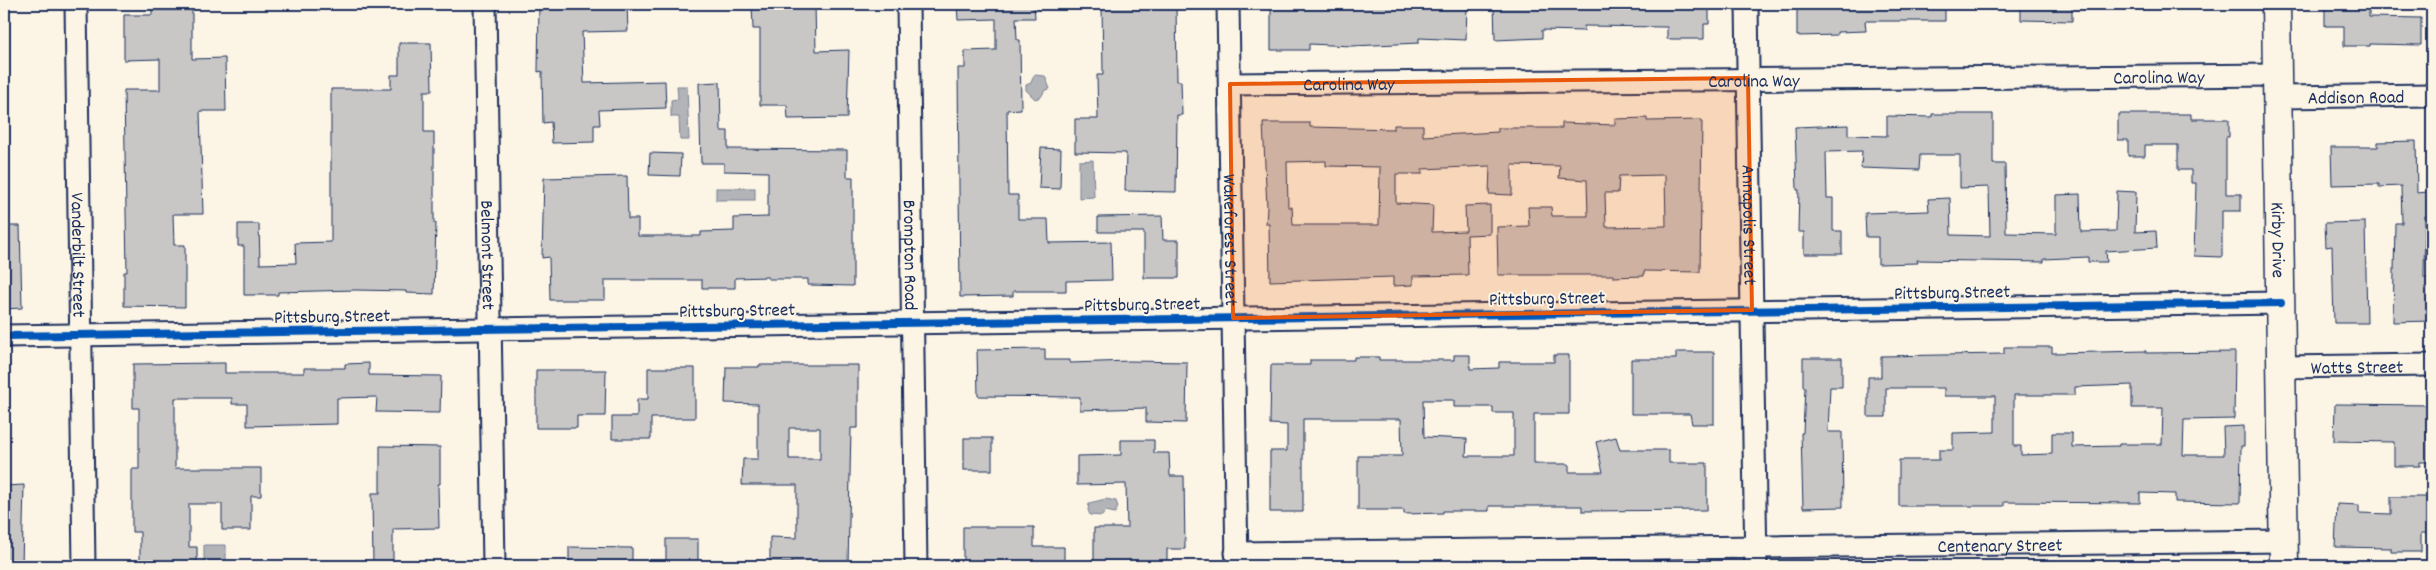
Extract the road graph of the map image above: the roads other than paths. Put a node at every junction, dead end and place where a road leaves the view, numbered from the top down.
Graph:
1 (76, 4) edge
2 (485, 4) edge
3 (908, 4) edge
4 (1228, 4) edge
5 (1747, 4) edge
6 (2276, 4) edge
7 (1748, 78) junction
8 (1230, 84) junction
9 (2278, 86) junction
10 (2432, 95) edge
11 (2280, 302) junction
12 (1752, 310) junction
13 (1233, 318) junction
14 (913, 323) junction
15 (490, 329) junction
16 (81, 335) junction
17 (4, 336) edge
18 (2432, 365) edge
19 (2282, 367) junction
20 (2284, 554) edge
21 (1756, 556) edge
22 (1237, 560) edge
23 (84, 566) edge
24 (494, 566) edge
25 (916, 566) edge

1 - 16 street, Vanderbilt Street
2 - 15 street, Belmont Street
3 - 14 street, Brompton Road
4 - 8 street, Wakeforest Street
5 - 7 street, Annapolis Street
6 - 9 main road, Kirby Drive
7 - 8 street, Carolina Way
7 - 9 street, Carolina Way
7 - 12 street, Annapolis Street
8 - 13 street, Wakeforest Street
9 - 10 street, Addison Road
9 - 11 main road, Kirby Drive
11 - 12 street, Pittsburg Street
11 - 19 main road, Kirby Drive
12 - 13 street, Pittsburg Street
12 - 21 street, Annapolis Street
13 - 14 street, Pittsburg Street
13 - 22 street, Wakeforest Street
14 - 15 street, Pittsburg Street
14 - 25 street, Brompton Road
15 - 16 street, Pittsburg Street
15 - 24 street, Belmont Street
16 - 17 street, Pittsburg Street
16 - 23 street, Vanderbilt Street
18 - 19 street, Watts Street
19 - 20 main road, Kirby Drive
20 - 21 street, Centenary Street
21 - 22 street, Centenary Street

